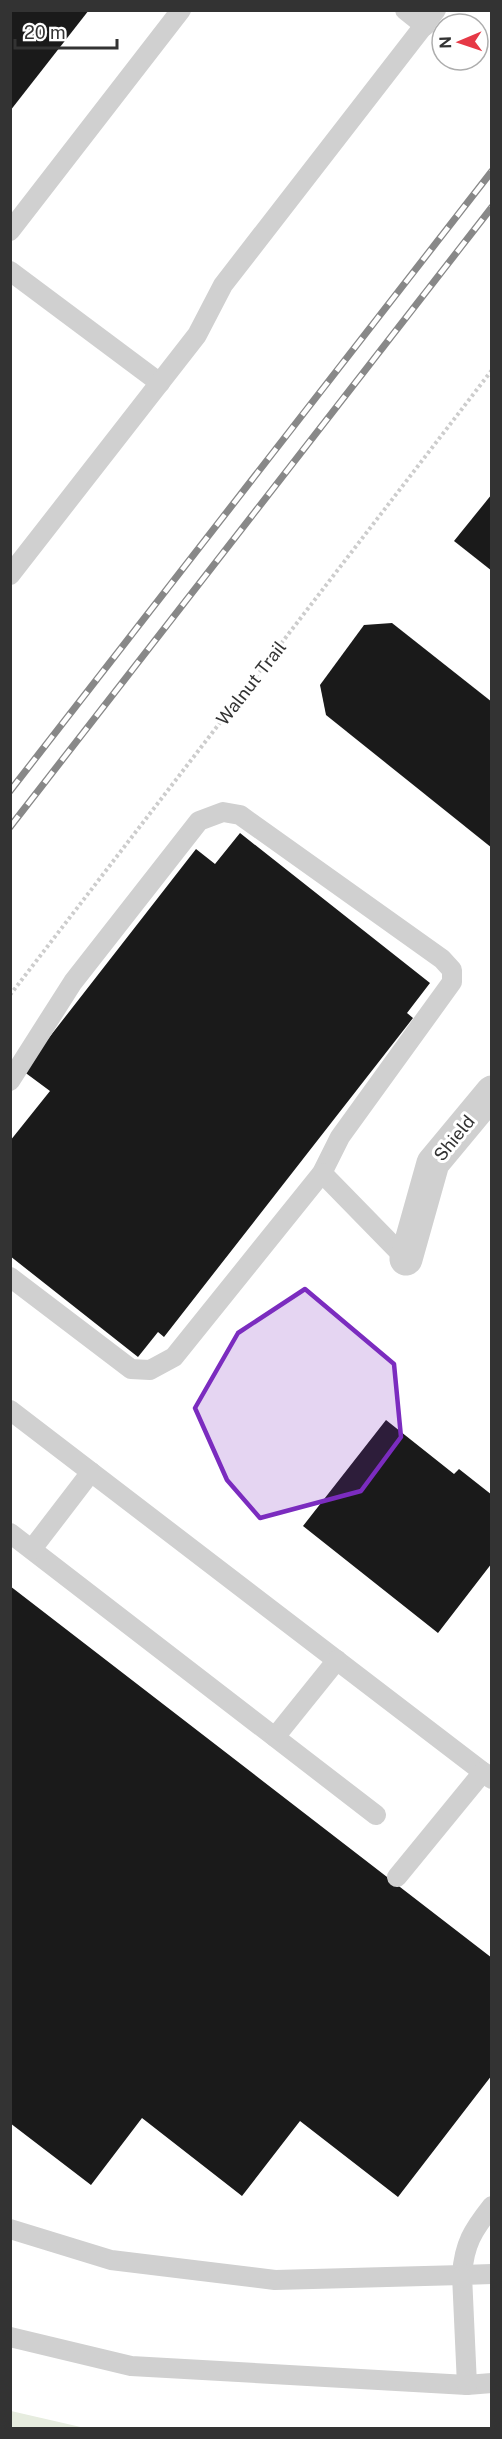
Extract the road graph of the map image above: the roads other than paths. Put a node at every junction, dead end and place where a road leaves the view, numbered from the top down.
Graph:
1 (182, 10) edge
2 (405, 10) edge
3 (430, 18) edge
4 (10, 231) edge
5 (10, 271) edge
6 (160, 383) junction
7 (10, 575) edge
8 (10, 1081) edge
9 (492, 1092) edge
10 (322, 1173) junction
11 (406, 1259) joint
12 (10, 1277) edge
13 (10, 1410) edge
14 (91, 1472) junction
15 (10, 1533) edge
16 (32, 1549) junction
17 (337, 1660) junction
18 (275, 1737) junction
19 (487, 1776) edge
20 (376, 1815) dead end
21 (397, 1877) dead end
22 (492, 2206) edge
23 (10, 2229) edge
24 (492, 2274) edge
25 (462, 2275) junction
26 (10, 2337) edge
27 (492, 2383) edge
28 (467, 2385) junction

1 - 4 lane
2 - 3 lane
3 - 6 lane
5 - 6 lane
6 - 7 lane
8 - 10 lane
9 - 11 street, Shield
10 - 11 lane
10 - 12 lane
13 - 14 lane
14 - 16 lane
14 - 17 lane
15 - 16 lane
16 - 18 lane
17 - 18 lane
17 - 19 lane
18 - 20 lane
19 - 21 lane
22 - 25 lane
23 - 25 lane
24 - 25 lane
25 - 28 lane
26 - 28 lane
27 - 28 lane

